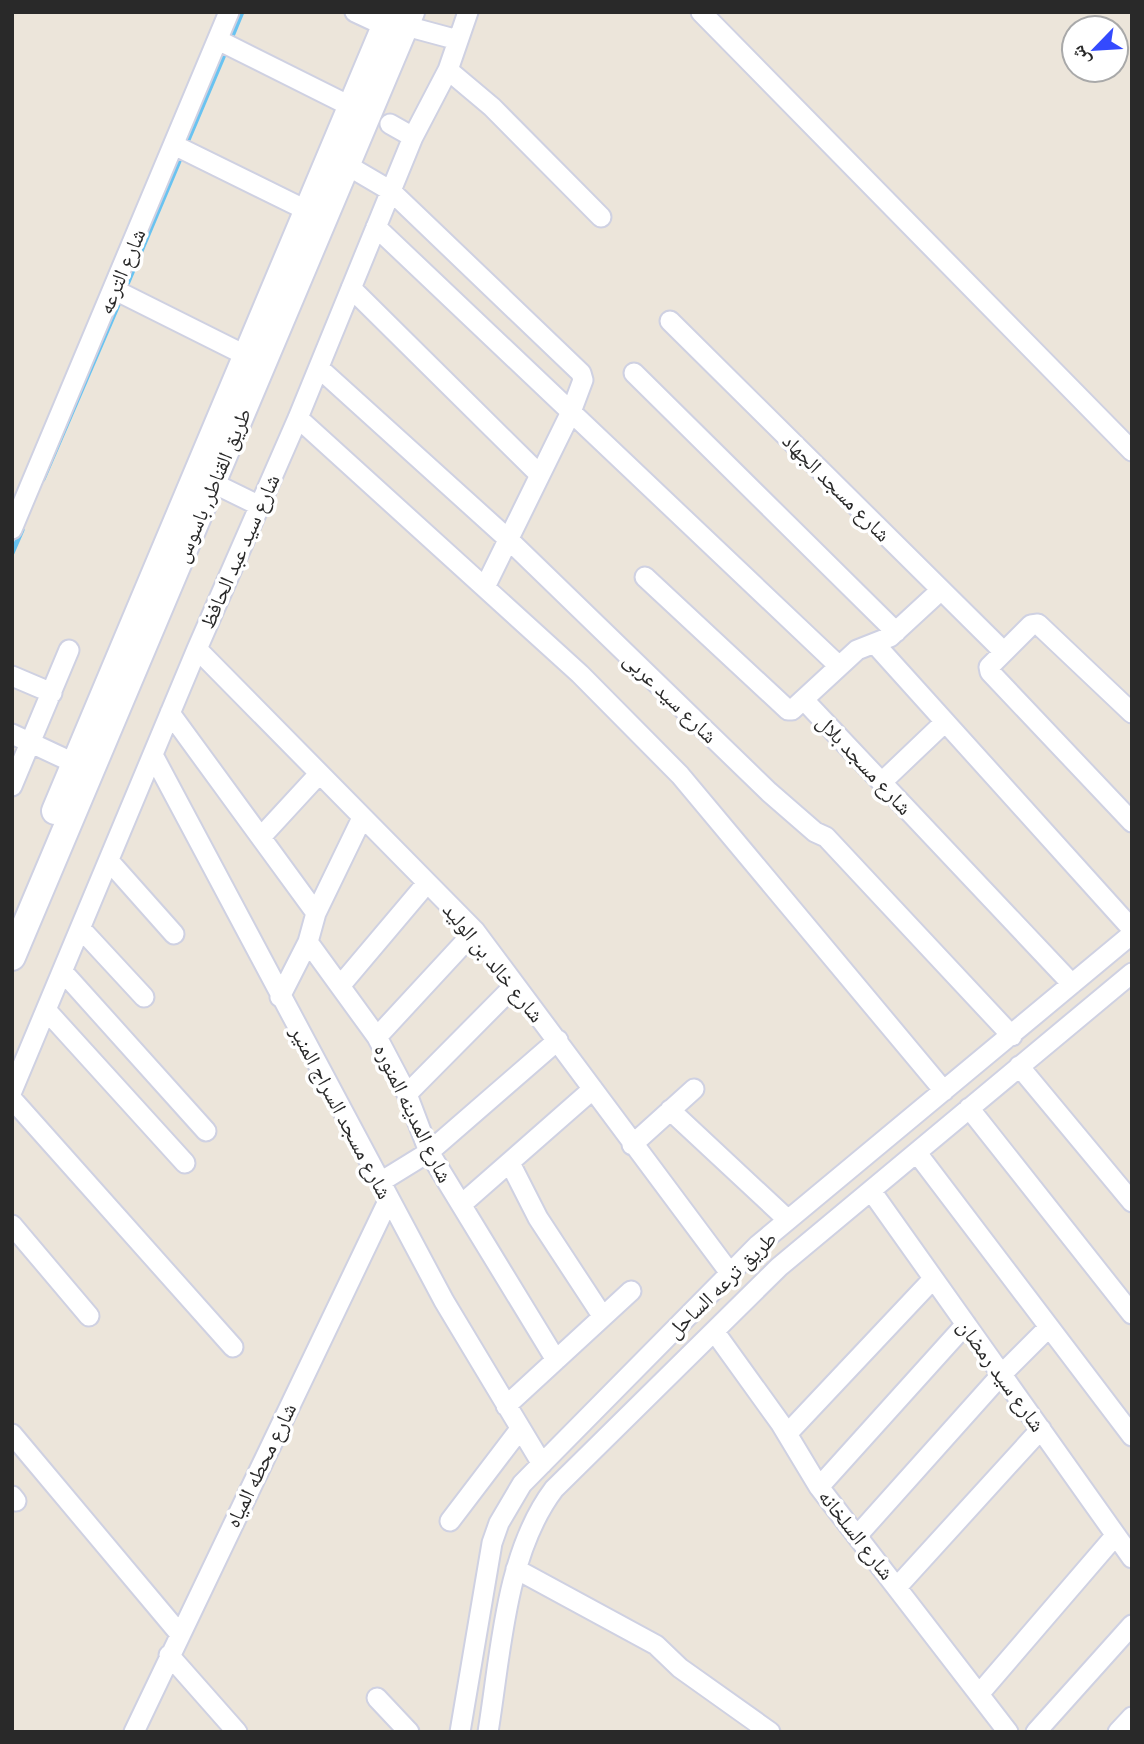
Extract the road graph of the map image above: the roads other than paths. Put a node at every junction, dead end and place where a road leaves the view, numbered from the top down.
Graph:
1 (229, 12) edge
2 (355, 12) edge
3 (468, 12) edge
4 (701, 12) edge
5 (398, 19) edge
6 (218, 40) junction
7 (458, 40) junction
8 (448, 70) junction
9 (350, 106) junction
10 (390, 124) dead end
11 (412, 137) junction
12 (174, 145) junction
13 (345, 164) junction
14 (391, 191) junction
15 (306, 210) junction
16 (601, 217) dead end
17 (376, 227) junction
18 (351, 288) junction
19 (113, 289) junction
20 (670, 321) dead end
21 (245, 355) junction
22 (319, 368) junction
23 (634, 373) dead end
24 (571, 412) junction
25 (298, 418) junction
26 (1132, 451) edge
27 (539, 474) junction
28 (213, 483) junction
29 (258, 505) junction
30 (12, 529) edge
31 (508, 539) junction
32 (645, 577) dead end
33 (485, 587) junction
34 (941, 590) junction
35 (896, 632) junction
36 (875, 644) junction
37 (197, 649) junction
38 (69, 650) dead end
39 (1004, 653) junction
40 (839, 666) junction
41 (12, 676) edge
42 (51, 693) junction
43 (804, 700) junction
44 (170, 713) junction
45 (1132, 713) edge
46 (945, 722) junction
47 (12, 734) edge
48 (31, 743) junction
49 (153, 755) junction
50 (74, 764) junction
51 (319, 774) junction
52 (882, 782) junction
53 (12, 786) edge
54 (362, 818) junction
55 (1132, 822) edge
56 (261, 837) junction
57 (110, 862) junction
58 (427, 883) junction
59 (12, 912) edge
60 (316, 913) junction
61 (82, 930) junction
62 (1132, 931) edge
63 (475, 932) junction
64 (174, 934) dead end
65 (308, 942) junction
66 (12, 957) edge
67 (1132, 973) edge
68 (64, 974) junction
69 (515, 985) junction
70 (1072, 985) junction
71 (340, 986) junction
72 (144, 997) dead end
73 (280, 997) junction
74 (47, 1010) junction
75 (1012, 1036) junction
76 (377, 1037) junction
77 (558, 1040) junction
78 (1019, 1066) junction
79 (694, 1089) dead end
80 (593, 1090) junction
81 (12, 1091) edge
82 (944, 1091) junction
83 (407, 1094) junction
84 (12, 1099) edge
85 (969, 1108) junction
86 (670, 1110) junction
87 (206, 1131) dead end
88 (632, 1145) junction
89 (429, 1152) junction
90 (917, 1153) junction
91 (185, 1163) dead end
92 (510, 1163) junction
93 (385, 1190) junction
94 (872, 1192) junction
95 (1132, 1202) edge
96 (461, 1204) junction
97 (788, 1220) junction
98 (12, 1225) edge
99 (730, 1273) junction
100 (933, 1279) junction
101 (631, 1291) dead end
102 (1132, 1314) edge
103 (89, 1315) dead end
104 (603, 1317) junction
105 (966, 1324) junction
106 (1049, 1328) junction
107 (714, 1331) junction
108 (233, 1347) dead end
109 (556, 1360) junction
110 (1002, 1375) junction
111 (506, 1406) junction
112 (520, 1429) junction
113 (1041, 1429) junction
114 (12, 1434) edge
115 (788, 1434) junction
116 (1132, 1436) edge
117 (542, 1464) junction
118 (819, 1487) junction
119 (450, 1521) dead end
120 (857, 1536) junction
121 (1115, 1536) junction
122 (1132, 1558) edge
123 (516, 1569) junction
124 (898, 1586) junction
125 (1132, 1625) edge
126 (179, 1633) junction
127 (169, 1655) junction
128 (980, 1693) junction
129 (377, 1698) dead end
130 (1132, 1717) edge
131 (134, 1732) edge
132 (237, 1732) edge
133 (409, 1732) edge
134 (460, 1732) edge
135 (488, 1732) edge
136 (770, 1732) edge
137 (1009, 1732) edge
138 (1036, 1732) edge
139 (1118, 1732) edge

1 - 6 street, شارع الترعه
2 - 5 street
3 - 7 street, شارع سيد عبد الحافظ
4 - 26 street
5 - 7 street
5 - 9 main road, طريق القناطر, باسوس
5 - 13 main road, طريق القناطر, باسوس
6 - 9 street
6 - 12 street, شارع الترعه
7 - 8 street, شارع سيد عبد الحافظ
8 - 11 street, شارع سيد عبد الحافظ
8 - 16 street
9 - 15 main road, طريق القناطر, باسوس
10 - 11 street
11 - 14 street, شارع سيد عبد الحافظ
12 - 15 street
12 - 19 street, شارع الترعه
13 - 14 street
13 - 28 main road, طريق القناطر, باسوس
14 - 17 street, شارع سيد عبد الحافظ
14 - 24 street
15 - 21 main road, طريق القناطر, باسوس
17 - 18 street, شارع سيد عبد الحافظ
17 - 24 street
18 - 22 street, شارع سيد عبد الحافظ
18 - 27 street
19 - 21 street
19 - 30 street, شارع الترعه
20 - 34 street, شارع مسجد الجهاد
21 - 50 main road, طريق القناطر, باسوس
22 - 25 street, شارع سيد عبد الحافظ
22 - 31 street, شارع سيد عربى
23 - 35 street
24 - 27 street
24 - 40 street
25 - 29 street, شارع سيد عبد الحافظ
25 - 33 street
27 - 31 street
28 - 29 street
28 - 66 main road, طريق القناطر, باسوس
29 - 37 street, شارع سيد عبد الحافظ
31 - 33 street
31 - 75 street, شارع سيد عربى
32 - 43 street, شارع مسجد بلال
33 - 82 street
34 - 35 street
34 - 39 street, شارع مسجد الجهاد
35 - 36 street
36 - 40 street
36 - 46 street
37 - 44 street, شارع سيد عبد الحافظ
37 - 51 street, شارع خالد بن الوليد
38 - 42 street
39 - 45 street
39 - 55 street
40 - 43 street
41 - 42 street
42 - 48 street
43 - 52 street, شارع مسجد بلال
44 - 49 street, شارع سيد عبد الحافظ
44 - 56 street
46 - 52 street
46 - 62 street
47 - 48 street
48 - 50 street
48 - 53 street
49 - 57 street, شارع سيد عبد الحافظ
49 - 73 street, شارع مسجد السراج المنير
50 - 59 main road, طريق القناطر, باسوس
51 - 54 street, شارع خالد بن الوليد
51 - 56 street
52 - 70 street, شارع مسجد بلال
54 - 58 street, شارع خالد بن الوليد
54 - 60 street
56 - 60 street
57 - 61 street, شارع سيد عبد الحافظ
57 - 64 street
58 - 63 street, شارع خالد بن الوليد
58 - 71 street
60 - 65 street
61 - 68 street, شارع سيد عبد الحافظ
61 - 72 street
62 - 70 street, طريق ترعه الساحل
63 - 69 street, شارع خالد بن الوليد
63 - 76 street
65 - 71 street, شارع المدينه المنوره
65 - 73 street
67 - 78 street, طريق ترعه الساحل
68 - 74 street, شارع سيد عبد الحافظ
68 - 87 street
69 - 77 street, شارع خالد بن الوليد
69 - 83 street
70 - 75 street, طريق ترعه الساحل
71 - 76 street, شارع المدينه المنوره
73 - 93 street, شارع مسجد السراج المنير
74 - 81 street, شارع سيد عبد الحافظ
74 - 91 street
75 - 82 street, طريق ترعه الساحل
76 - 83 street, شارع المدينه المنوره
77 - 80 street, شارع خالد بن الوليد
77 - 89 street
78 - 85 street, طريق ترعه الساحل
78 - 95 street
79 - 86 street
80 - 88 street, شارع خالد بن الوليد
80 - 92 street
82 - 97 street, طريق ترعه الساحل
83 - 89 street, شارع المدينه المنوره
84 - 108 street
85 - 90 street, طريق ترعه الساحل
85 - 102 street
86 - 88 street
86 - 97 street
88 - 99 street, شارع خالد بن الوليد
89 - 93 street
89 - 96 street, شارع المدينه المنوره
90 - 94 street, طريق ترعه الساحل
90 - 106 street
92 - 96 street
92 - 104 street
93 - 111 street, شارع مسجد السراج المنير
93 - 126 street, شارع محطه المياه
94 - 100 street, شارع سيد رمضان
94 - 107 street, طريق ترعه الساحل
96 - 109 street, شارع المدينه المنوره
97 - 99 street, طريق ترعه الساحل
98 - 103 street
99 - 117 street, طريق ترعه الساحل
100 - 105 street, شارع سيد رمضان
100 - 115 street
101 - 104 street
104 - 109 street
105 - 110 street, شارع سيد رمضان
105 - 118 street
106 - 110 street
106 - 116 street
107 - 115 street, شارع السلخانه
107 - 123 street, طريق ترعه الساحل
109 - 111 street
110 - 113 street, شارع سيد رمضان
110 - 120 street
111 - 112 street, شارع مسجد السراج المنير
112 - 117 street, شارع مسجد السراج المنير
112 - 119 street
113 - 121 street, شارع سيد رمضان
113 - 124 street
114 - 126 street
115 - 118 street, شارع السلخانه
117 - 134 street, طريق ترعه الساحل
118 - 120 street, شارع السلخانه
120 - 124 street, شارع السلخانه
121 - 122 street, شارع سيد رمضان
121 - 128 street
123 - 135 street, طريق ترعه الساحل
123 - 136 street
124 - 128 street, شارع السلخانه
125 - 138 street
126 - 127 street, شارع محطه المياه
127 - 131 street, شارع محطه المياه
127 - 132 street
128 - 137 street, شارع السلخانه
129 - 133 street
130 - 139 street

